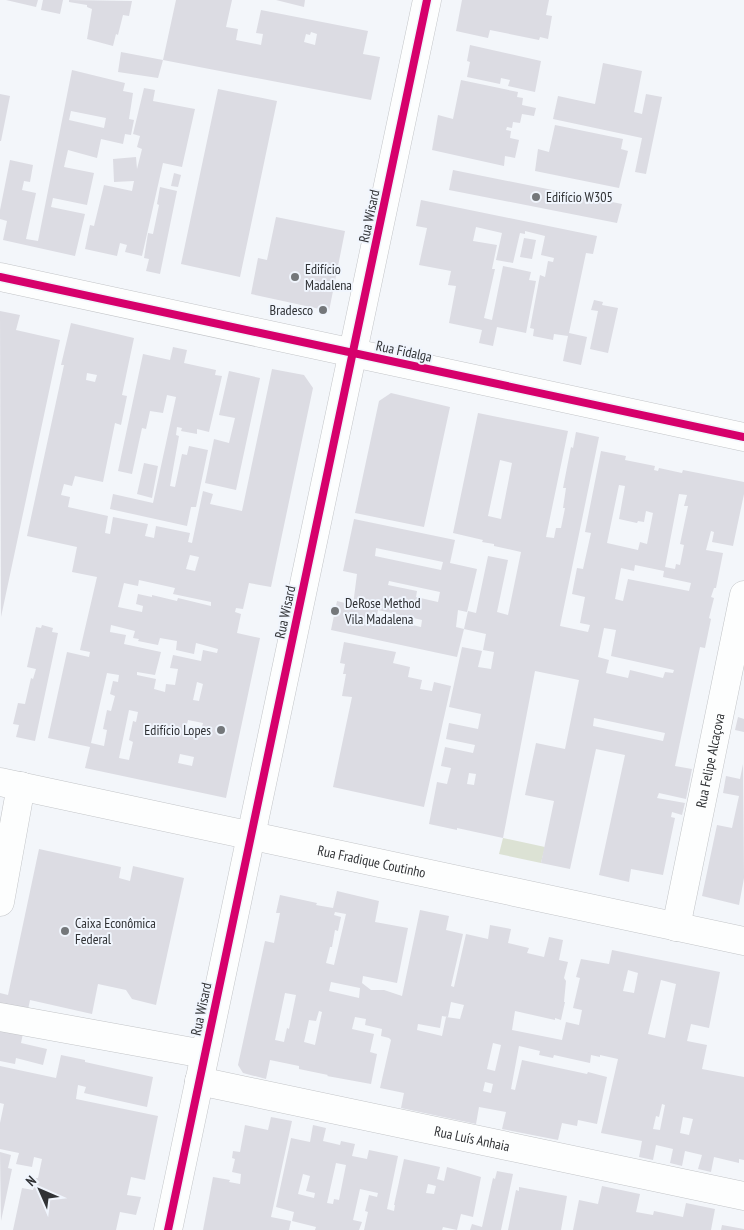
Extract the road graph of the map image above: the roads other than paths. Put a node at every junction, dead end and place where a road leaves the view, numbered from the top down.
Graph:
1 (426, 0) edge
2 (0, 277) edge
3 (353, 352) junction
4 (744, 437) edge
5 (744, 595) edge
6 (10, 784) edge
7 (251, 836) junction
8 (0, 902) edge
9 (676, 927) junction
10 (744, 941) edge
11 (0, 1017) edge
12 (204, 1054) junction
13 (199, 1081) junction
14 (744, 1196) edge
15 (168, 1230) edge

1 - 3 street, Rua Wisard
2 - 3 street, Rua Fidalga
3 - 4 street, Rua Fidalga
3 - 7 street, Rua Wisard
5 - 9 street, Rua Felipe Alcaçova
6 - 7 street, Rua Fradique Coutinho
6 - 8 street
7 - 9 street, Rua Fradique Coutinho
7 - 12 street, Rua Wisard
9 - 10 street, Rua Fradique Coutinho
11 - 12 street
12 - 13 street, Rua Wisard
13 - 14 street, Rua Luís Anhaia
13 - 15 street, Rua Wisard

